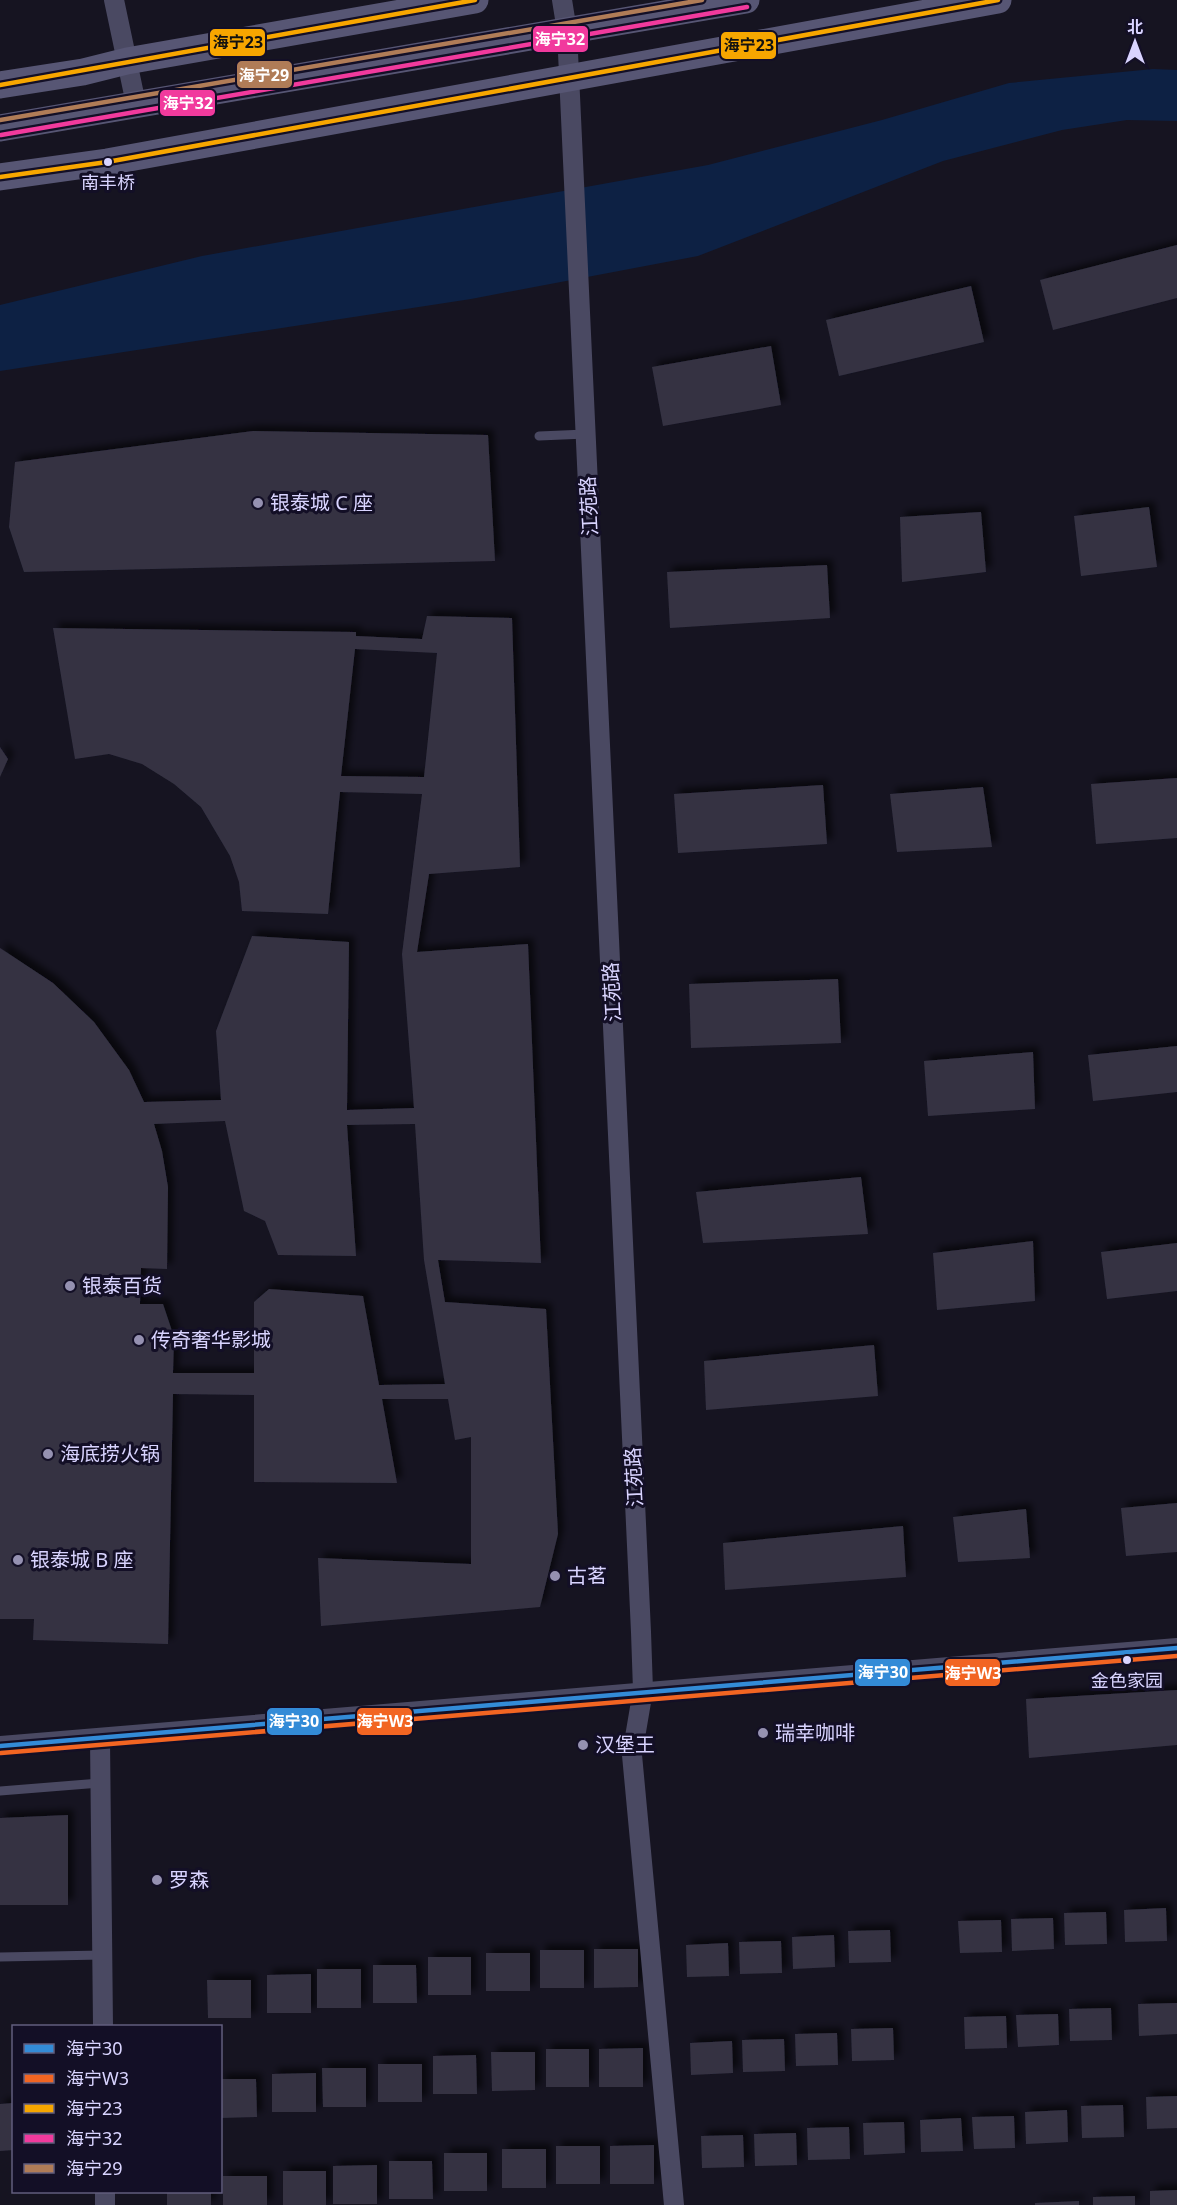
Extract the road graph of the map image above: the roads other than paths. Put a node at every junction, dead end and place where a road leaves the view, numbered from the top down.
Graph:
1 (114, 0) edge
2 (475, 0) edge
3 (562, 0) edge
4 (746, 0) edge
5 (998, 0) edge
6 (567, 31) junction
7 (127, 61) junction
8 (83, 72) junction
9 (569, 78) junction
10 (0, 85) edge
11 (136, 104) junction
12 (0, 128) edge
13 (0, 177) edge
14 (586, 434) junction
15 (539, 436) dead end
16 (1177, 1648) edge
17 (643, 1690) junction
18 (100, 1739) junction
19 (0, 1746) edge
20 (100, 1783) junction
21 (0, 1791) edge
22 (102, 1954) junction
23 (0, 1957) edge
24 (103, 2025) edge
25 (674, 2205) edge

1 - 7 street
2 - 7 main road
3 - 6 street, 江苑路
4 - 6 main road
5 - 9 main road
6 - 9 street, 江苑路
6 - 11 main road
7 - 8 main road
7 - 11 street
8 - 10 main road
8 - 11 main road
9 - 13 main road
9 - 14 street, 江苑路
11 - 12 main road
14 - 15 lane
14 - 17 street, 江苑路
16 - 17 street
17 - 18 street
17 - 25 street, 江苑路
18 - 19 street
18 - 20 street
20 - 21 lane
20 - 22 street
22 - 23 lane
22 - 24 street

